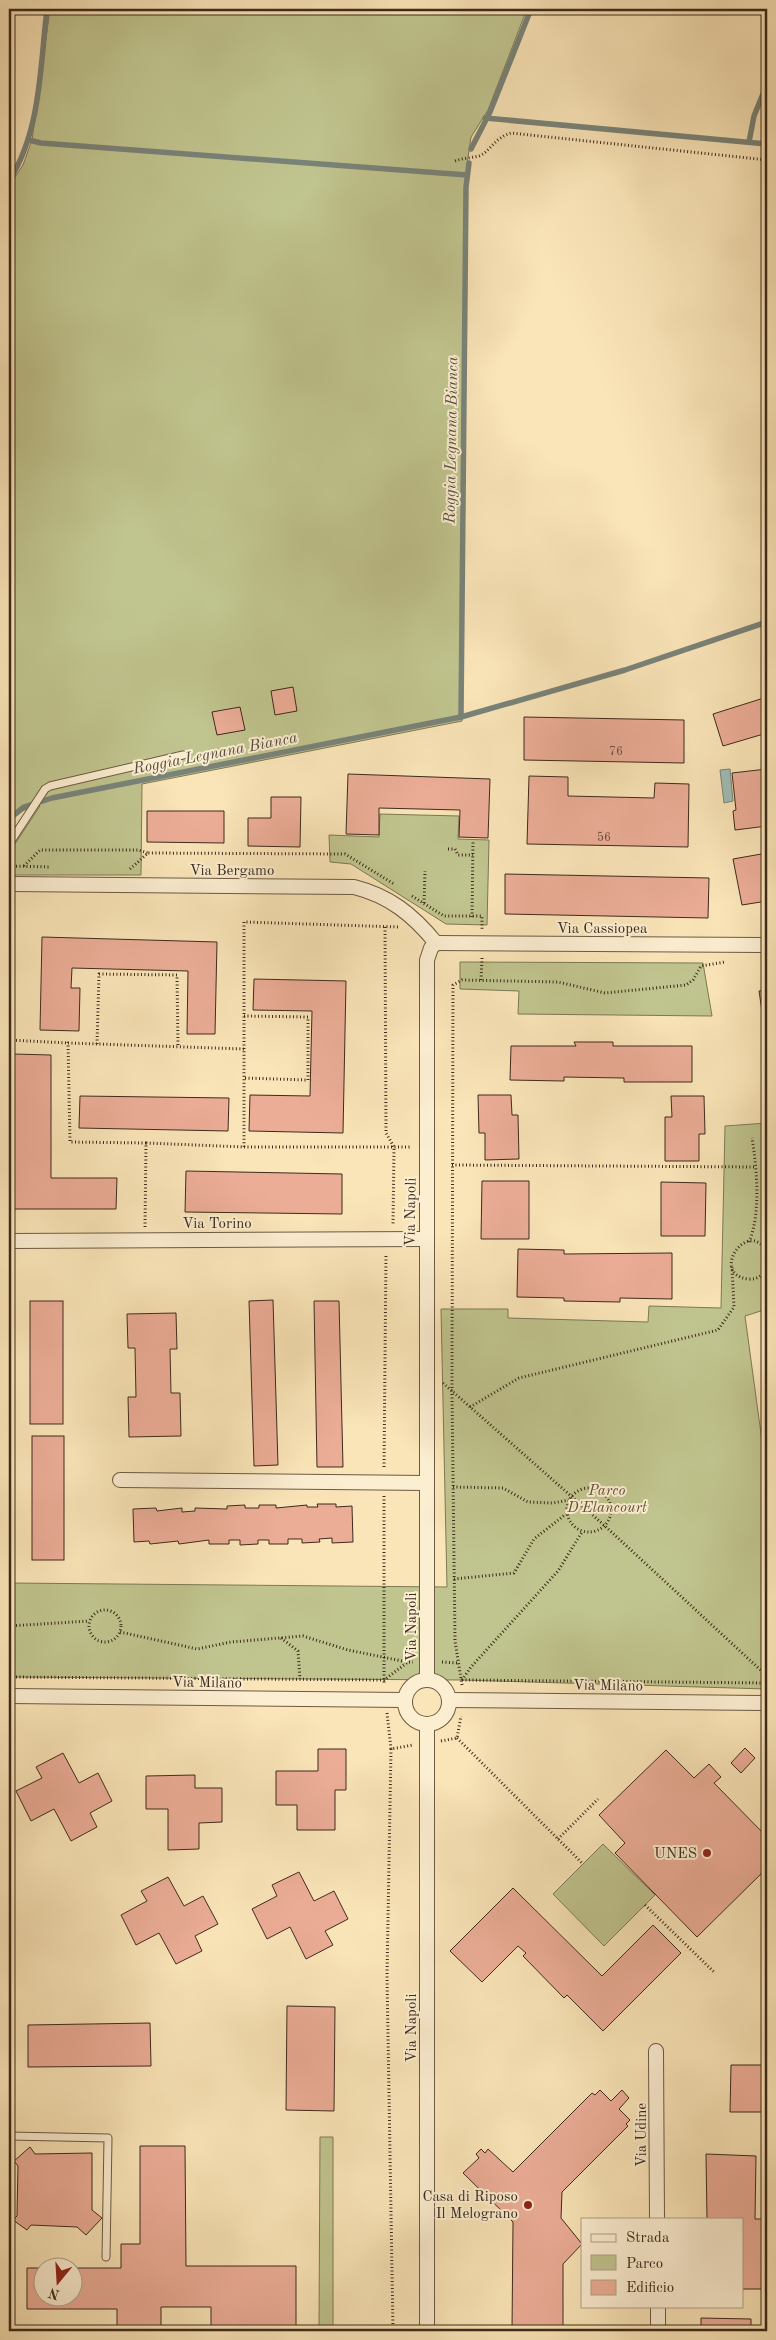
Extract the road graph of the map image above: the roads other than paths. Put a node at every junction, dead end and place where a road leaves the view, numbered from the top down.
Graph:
1 (183, 755) dead end
2 (9, 844) edge
3 (9, 884) edge
4 (436, 943) junction
5 (767, 945) edge
6 (426, 1239) junction
7 (9, 1241) edge
8 (120, 1480) dead end
9 (427, 1483) junction
10 (427, 1680) junction
11 (9, 1696) edge
12 (404, 1700) junction
13 (449, 1700) junction
14 (767, 1703) edge
15 (427, 1724) junction
16 (656, 2051) dead end
17 (9, 2136) edge
18 (658, 2218) edge
19 (106, 2257) dead end
20 (658, 2308) edge
21 (426, 2331) edge
22 (658, 2331) edge

1 - 2 lane
3 - 4 street, Via Bergamo
4 - 5 street, Via Cassiopea
4 - 6 street, Via Napoli
6 - 7 street, Via Torino
6 - 9 street, Via Napoli
8 - 9 street
9 - 10 street, Via Napoli
10 - 12 street
10 - 13 street
11 - 12 street, Via Milano
12 - 15 street
13 - 14 street, Via Milano
13 - 15 street
15 - 21 street, Via Napoli
16 - 18 street, Via Udine
17 - 19 lane
20 - 22 street

